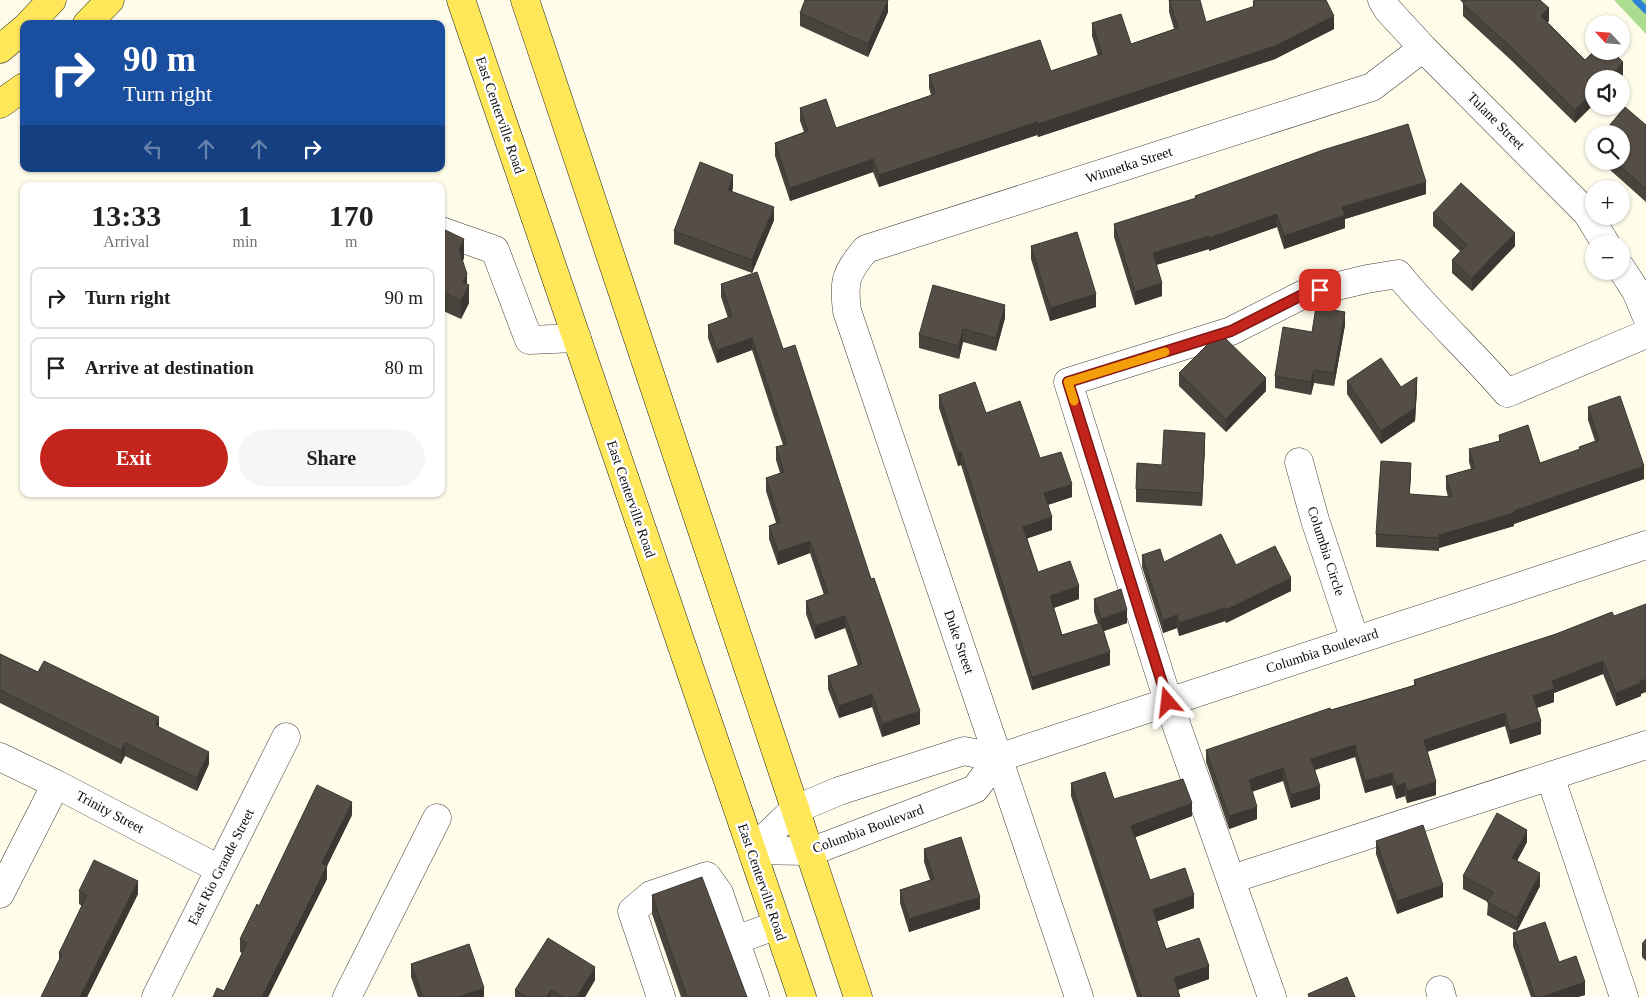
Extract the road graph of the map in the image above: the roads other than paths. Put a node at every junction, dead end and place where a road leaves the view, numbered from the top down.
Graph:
1 (52, 0) edge
2 (110, 0) edge
3 (461, 0) edge
4 (525, 0) edge
5 (1382, 0) edge
6 (33, 20) edge
7 (91, 20) edge
8 (20, 32) edge
9 (1423, 48) junction
10 (0, 50) edge
11 (20, 90) edge
12 (0, 104) edge
13 (445, 232) edge
14 (1600, 235) edge
15 (1629, 280) edge
16 (844, 286) joint
17 (1646, 315) edge
18 (1646, 334) edge
19 (576, 338) junction
20 (1299, 462) dead end
21 (1646, 545) edge
22 (1354, 640) junction
23 (1168, 702) junction
24 (286, 737) dead end
25 (1646, 745) edge
26 (0, 758) edge
27 (998, 758) junction
28 (1550, 776) junction
29 (56, 784) junction
30 (794, 810) junction
31 (437, 818) dead end
32 (752, 850) junction
33 (808, 851) junction
34 (219, 869) junction
35 (1232, 879) junction
36 (0, 894) edge
37 (777, 925) junction
38 (736, 940) junction
39 (156, 997) edge
40 (347, 997) edge
41 (661, 997) edge
42 (755, 997) edge
43 (802, 997) edge
44 (858, 997) edge
45 (1079, 997) edge
46 (1272, 997) edge
47 (1624, 997) edge

1 - 6 main road
2 - 7 main road
3 - 19 main road, East Centerville Road
4 - 30 main road
5 - 9 street, Tulane Street
8 - 10 main road
9 - 14 street, Tulane Street
9 - 16 street, Winnetka Street
11 - 12 main road
13 - 19 street
15 - 17 street
16 - 27 street, Duke Street
18 - 23 street
19 - 32 main road, East Centerville Road
20 - 22 street, Columbia Circle
21 - 22 street, Columbia Boulevard
22 - 23 street, Columbia Boulevard
23 - 27 street, Columbia Boulevard
23 - 35 street
24 - 34 street, East Rio Grande Street
25 - 28 street
26 - 29 street, Trinity Street
27 - 30 street, Columbia Boulevard
27 - 33 street, Columbia Boulevard
27 - 45 street, Duke Street
28 - 35 street
28 - 47 street
29 - 34 street, Trinity Street
29 - 36 street
30 - 32 street, Columbia Boulevard
30 - 33 main road
31 - 40 street
32 - 33 street, Columbia Boulevard
32 - 37 main road, East Centerville Road
33 - 44 main road
34 - 39 street, East Rio Grande Street
35 - 46 street
37 - 38 street
37 - 43 main road, East Centerville Road
38 - 41 street
38 - 42 street

